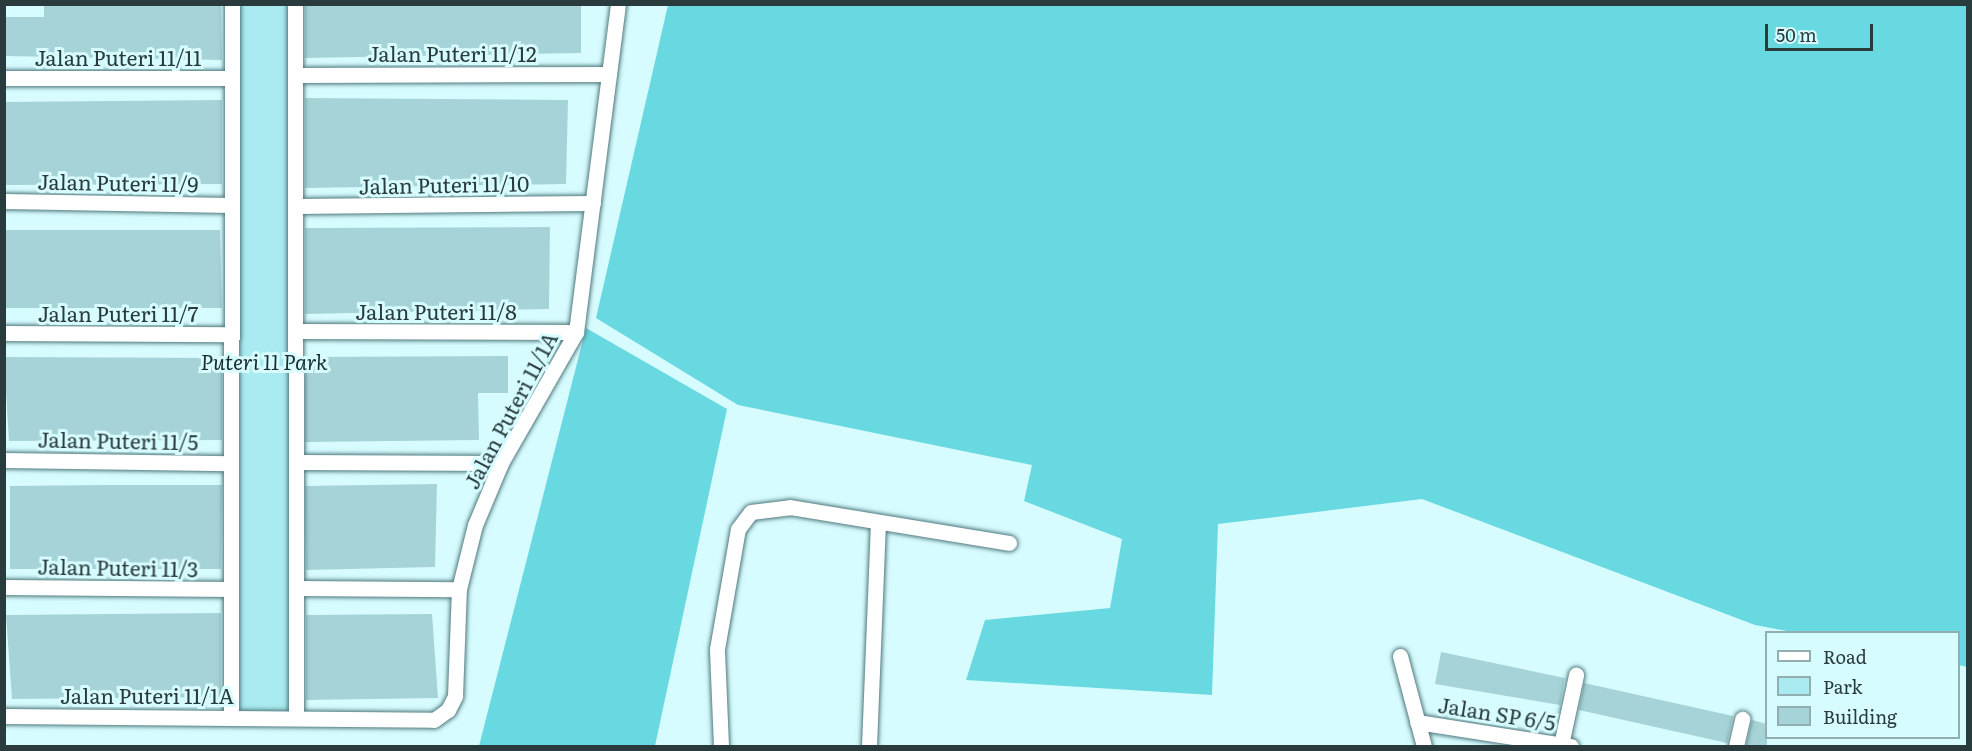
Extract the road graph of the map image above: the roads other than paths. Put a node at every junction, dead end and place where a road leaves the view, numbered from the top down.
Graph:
1 (232, 4) edge
2 (295, 4) edge
3 (618, 4) edge
4 (609, 74) junction
5 (295, 75) junction
6 (4, 78) edge
7 (231, 78) junction
8 (4, 201) edge
9 (593, 203) junction
10 (231, 205) junction
11 (295, 206) junction
12 (296, 331) junction
13 (576, 332) junction
14 (4, 333) edge
15 (231, 334) junction
16 (4, 460) edge
17 (296, 462) junction
18 (231, 463) junction
19 (501, 463) junction
20 (878, 524) junction
21 (1009, 543) dead end
22 (4, 587) edge
23 (296, 588) junction
24 (231, 589) junction
25 (459, 590) junction
26 (1400, 656) dead end
27 (1576, 675) dead end
28 (4, 716) edge
29 (231, 717) junction
30 (296, 717) junction
31 (1742, 719) dead end
32 (1418, 722) junction
33 (1561, 745) edge
34 (721, 747) edge
35 (869, 747) edge
36 (1424, 747) edge
37 (1736, 747) edge

1 - 7 street
2 - 5 street
3 - 4 street, Jalan Puteri 11/1A
4 - 5 street, Jalan Puteri 11/12
4 - 9 street, Jalan Puteri 11/1A
5 - 11 street
6 - 7 street, Jalan Puteri 11/11
7 - 10 street
8 - 10 street, Jalan Puteri 11/9
9 - 11 street, Jalan Puteri 11/10
9 - 13 street, Jalan Puteri 11/1A
10 - 15 street
11 - 12 street
12 - 13 street, Jalan Puteri 11/8
12 - 17 street
13 - 19 street, Jalan Puteri 11/1A
14 - 15 street, Jalan Puteri 11/7
15 - 18 street
16 - 18 street, Jalan Puteri 11/5
17 - 19 street
17 - 23 street
18 - 24 street
19 - 25 street, Jalan Puteri 11/1A
20 - 21 street
20 - 34 street
20 - 35 street
22 - 24 street, Jalan Puteri 11/3
23 - 25 street
23 - 30 street
24 - 29 street
25 - 30 street, Jalan Puteri 11/1A
26 - 32 street
27 - 33 street
28 - 29 street, Jalan Puteri 11/1A
29 - 30 street, Jalan Puteri 11/1A
31 - 37 street
32 - 33 street, Jalan SP 6/5
32 - 36 street

